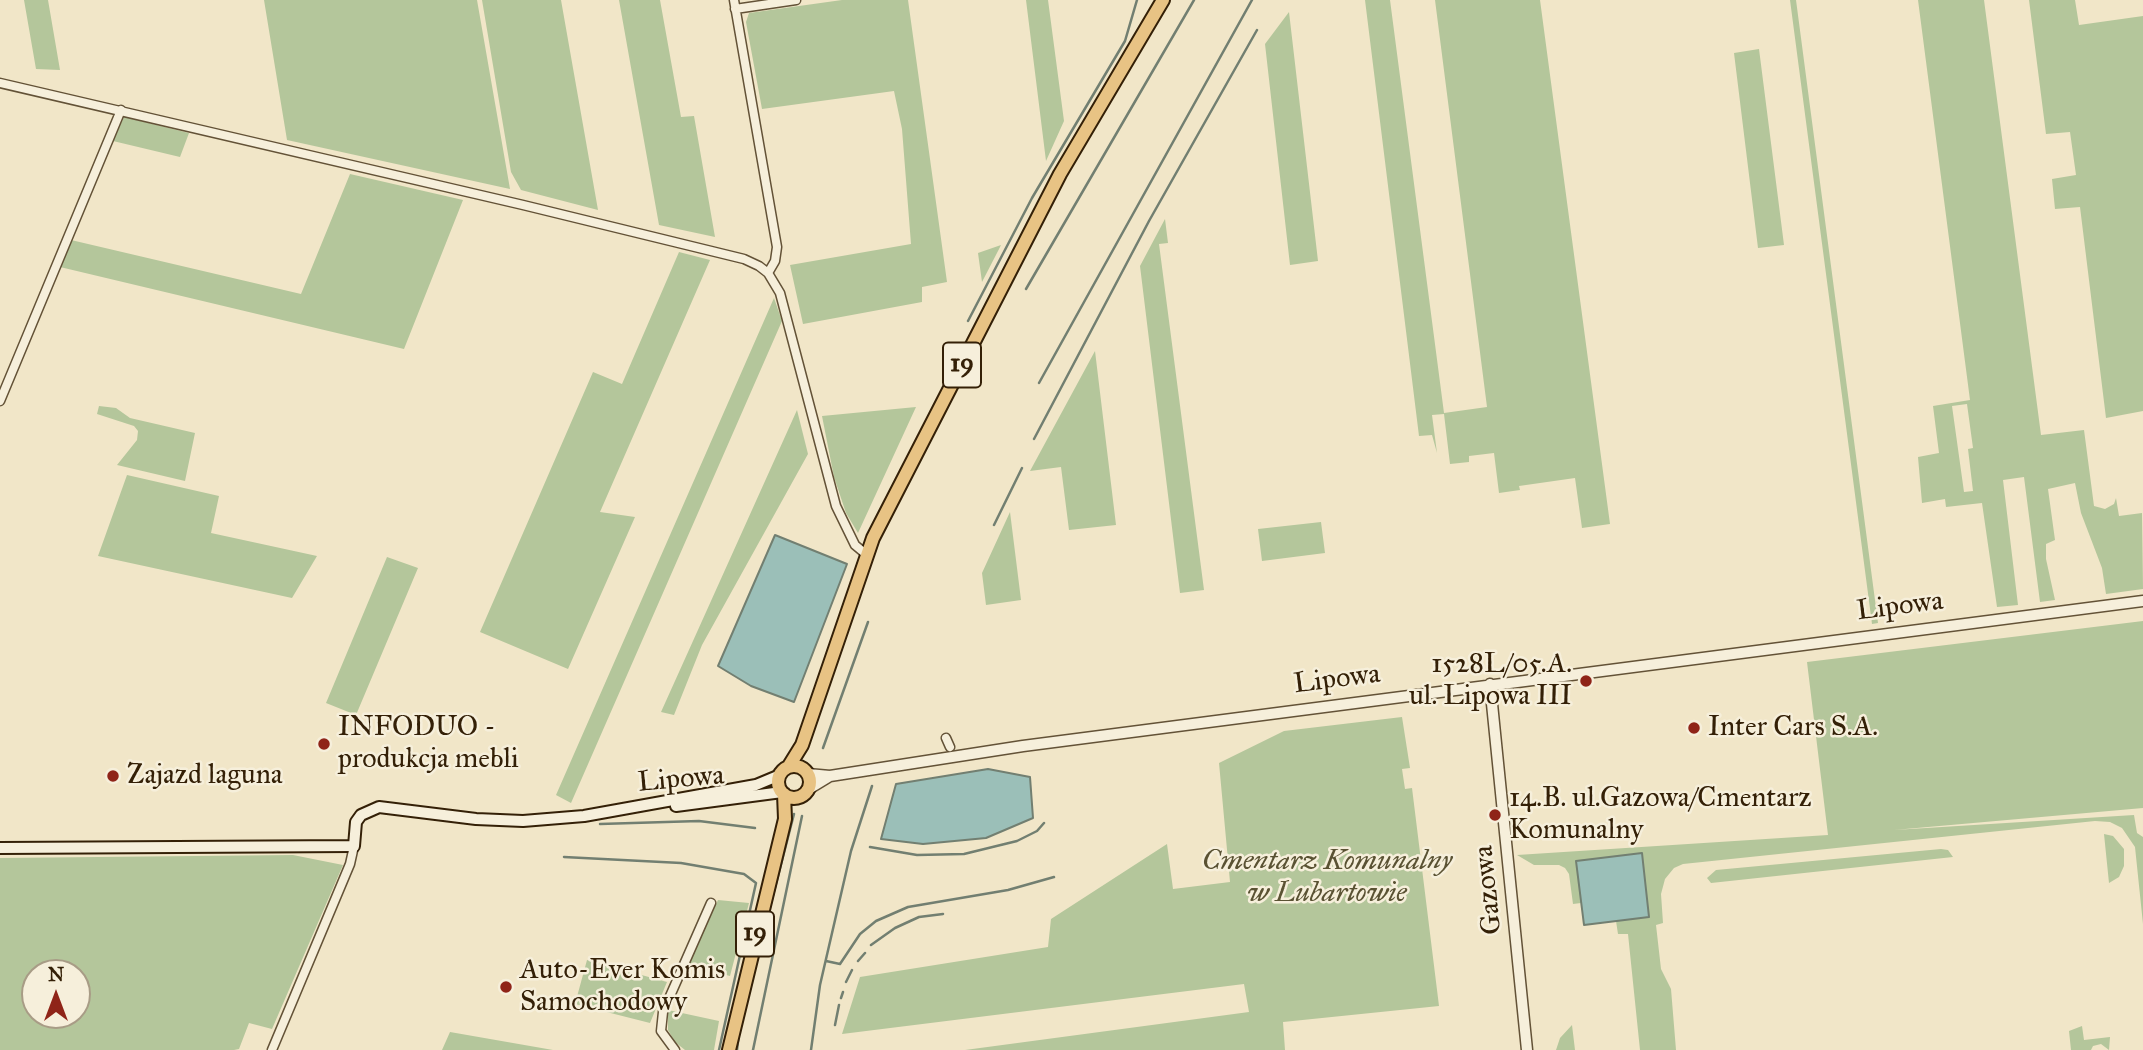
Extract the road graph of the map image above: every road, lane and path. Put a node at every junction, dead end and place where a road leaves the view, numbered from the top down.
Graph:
1 (796, 0) edge
2 (1163, 0) edge
3 (734, 5) edge
4 (0, 83) edge
5 (121, 110) junction
6 (768, 273) junction
7 (0, 401) edge
8 (867, 555) junction
9 (2143, 601) edge
10 (1490, 684) junction
11 (946, 738) dead end
12 (950, 747) dead end
13 (795, 771) junction
14 (831, 776) junction
15 (793, 794) junction
16 (621, 810) junction
17 (354, 846) junction
18 (0, 848) edge
19 (711, 903) dead end
20 (272, 1050) edge
21 (675, 1050) edge
22 (729, 1050) edge
23 (1527, 1050) edge

1 - 3 street
2 - 8 highway, 19
3 - 6 street
4 - 5 street
5 - 6 street
5 - 7 street
6 - 8 street
8 - 13 highway, 19
9 - 10 street, Lipowa
10 - 14 street, Lipowa
10 - 23 street, Gazowa
11 - 12 street
13 - 14 street, Lipowa
13 - 15 highway, 19
13 - 15 highway
13 - 16 main road, Lipowa
14 - 15 street, Lipowa
15 - 16 main road, Lipowa
15 - 22 highway, 19
16 - 17 main road
17 - 18 main road
17 - 20 street
19 - 21 street

